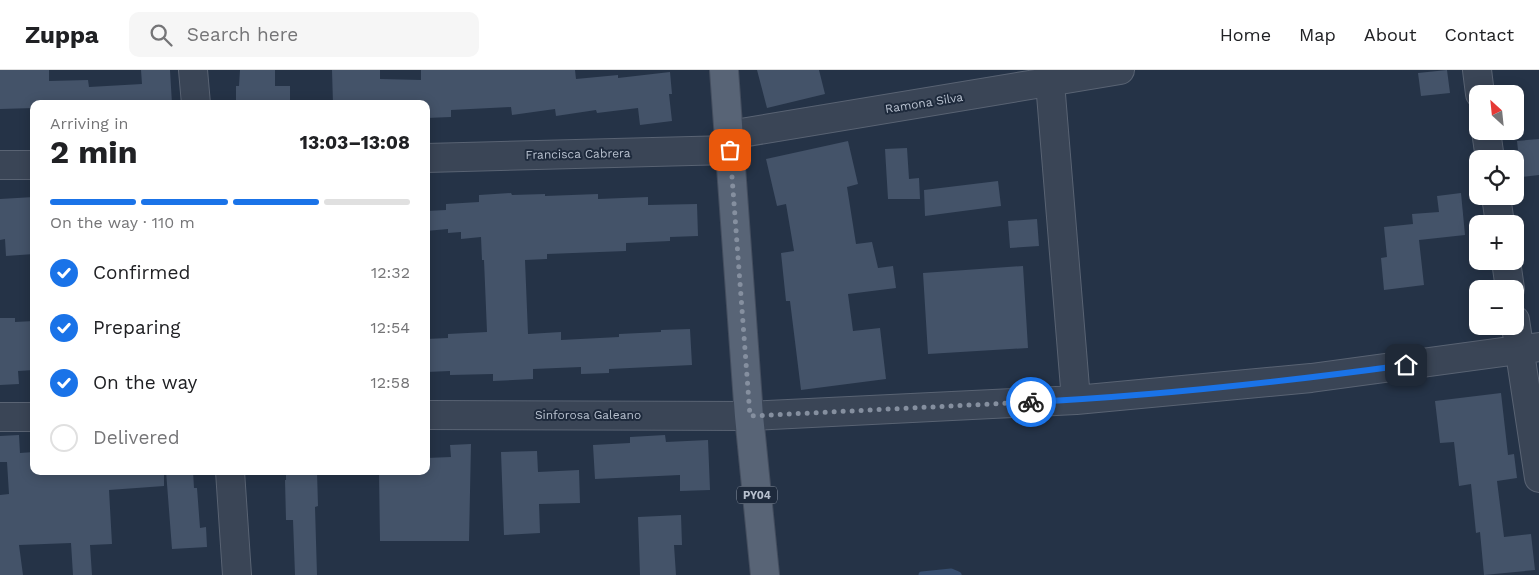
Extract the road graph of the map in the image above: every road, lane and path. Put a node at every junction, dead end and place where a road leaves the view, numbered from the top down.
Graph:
1 (193, 70) edge
2 (724, 70) edge
3 (1120, 70) edge
4 (1477, 70) edge
5 (1049, 76) edge
6 (1479, 85) edge
7 (196, 100) edge
8 (730, 143) junction
9 (430, 158) edge
10 (0, 165) edge
11 (30, 165) edge
12 (1522, 335) edge
13 (1529, 349) edge
14 (1076, 400) junction
15 (430, 415) edge
16 (750, 416) junction
17 (0, 417) edge
18 (30, 417) edge
19 (230, 475) edge
20 (1539, 478) edge
21 (237, 575) edge
22 (765, 575) edge

1 - 7 street
2 - 8 main road, PY04
3 - 5 street, Ramona Silva
4 - 6 street
5 - 8 street, Ramona Silva
5 - 14 street
8 - 9 street, Francisca Cabrera
8 - 16 main road, PY04
10 - 11 street
12 - 13 street
13 - 14 street, Sinforosa Galeano
13 - 20 street
14 - 16 street, Sinforosa Galeano
15 - 16 street, Sinforosa Galeano
16 - 22 main road, PY04
17 - 18 street
19 - 21 street

